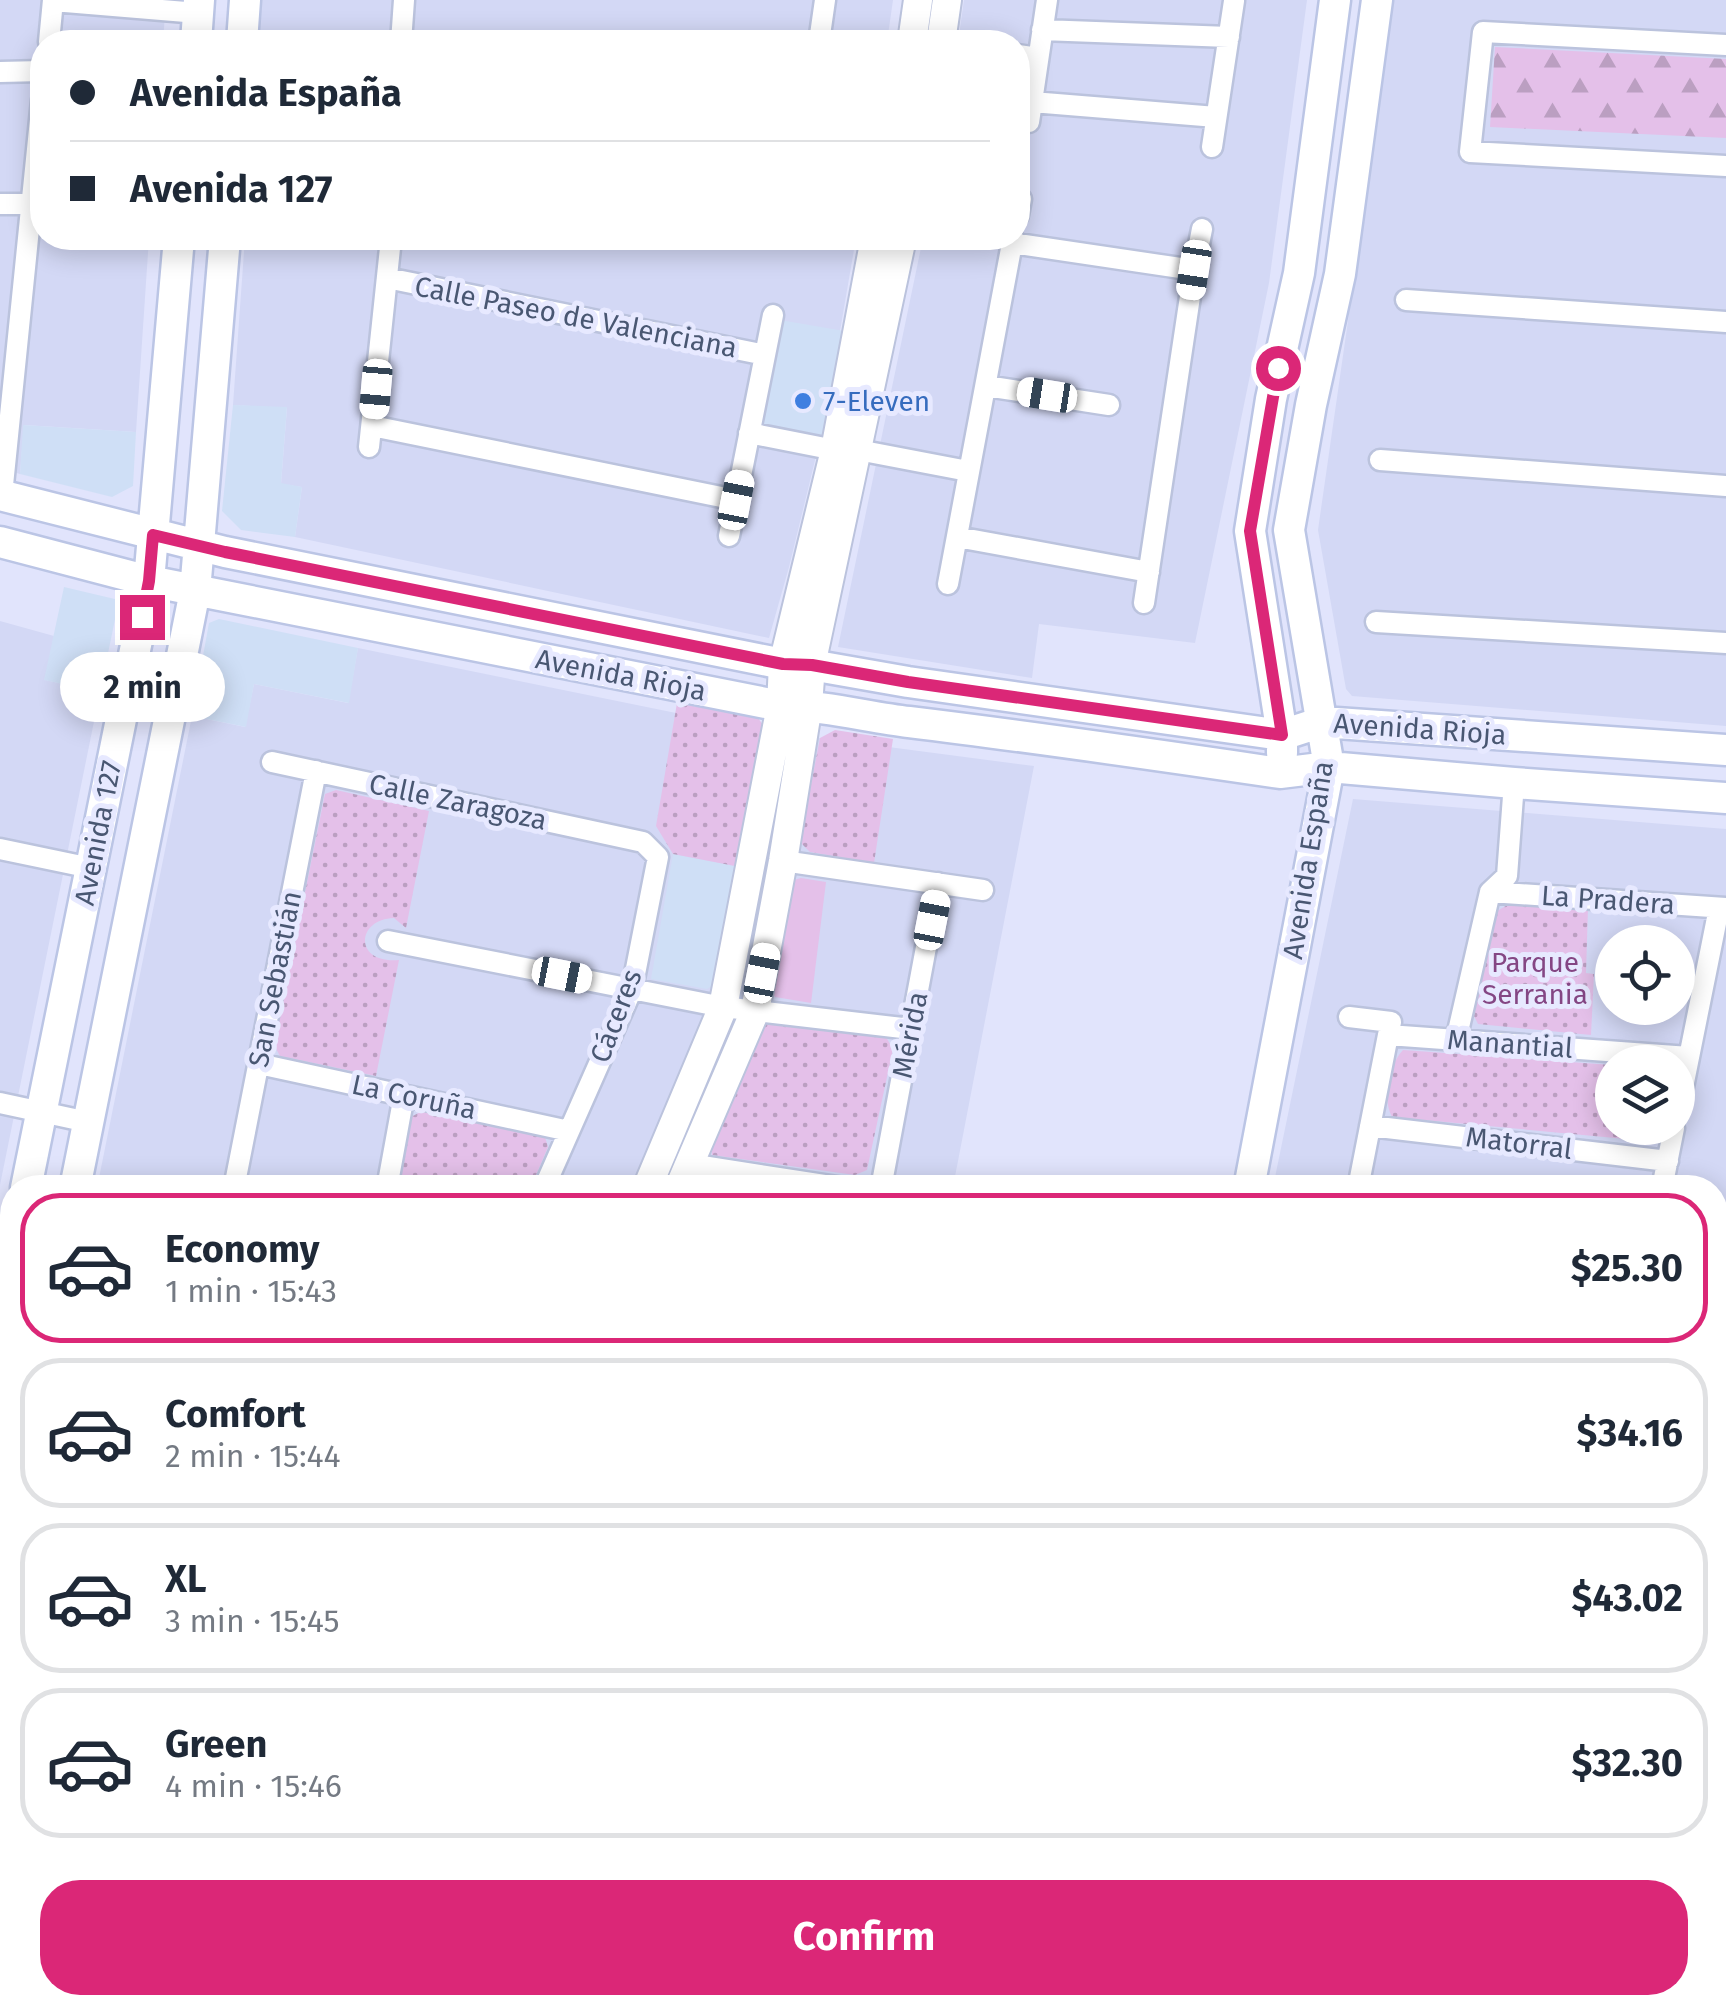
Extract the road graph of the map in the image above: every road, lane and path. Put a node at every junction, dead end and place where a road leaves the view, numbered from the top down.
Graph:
1 (53, 0) edge
2 (245, 0) edge
3 (404, 0) edge
4 (825, 0) edge
5 (918, 0) edge
6 (947, 0) edge
7 (1047, 0) edge
8 (1335, 0) edge
9 (1377, 0) edge
10 (1234, 1) edge
11 (198, 18) edge
12 (49, 30) edge
13 (243, 30) edge
14 (402, 30) edge
15 (821, 30) edge
16 (919, 30) edge
17 (943, 30) edge
18 (1042, 30) junction
19 (1228, 37) junction
20 (1726, 45) edge
21 (1030, 52) edge
22 (0, 72) edge
23 (30, 72) edge
24 (1030, 112) edge
25 (1216, 117) junction
26 (1212, 148) dead end
27 (1726, 166) edge
28 (0, 204) edge
29 (30, 204) edge
30 (30, 223) edge
31 (1202, 229) dead end
32 (1030, 243) edge
33 (178, 250) edge
34 (224, 250) edge
35 (390, 250) edge
36 (873, 250) edge
37 (899, 250) edge
38 (1011, 250) edge
39 (1194, 270) junction
40 (387, 278) junction
41 (1406, 300) dead end
42 (773, 314) dead end
43 (1726, 322) edge
44 (765, 355) junction
45 (986, 386) junction
46 (1272, 399) junction
47 (1109, 405) dead end
48 (1311, 405) junction
49 (372, 426) junction
50 (749, 433) junction
51 (369, 448) dead end
52 (847, 450) junction
53 (1380, 460) dead end
54 (968, 471) junction
55 (1726, 486) edge
56 (1, 495) edge
57 (736, 500) junction
58 (153, 535) junction
59 (729, 536) dead end
60 (957, 537) junction
61 (0, 542) edge
62 (199, 546) junction
63 (1149, 572) junction
64 (149, 581) junction
65 (948, 584) dead end
66 (195, 590) junction
67 (1144, 603) dead end
68 (1376, 622) dead end
69 (1726, 643) edge
70 (797, 664) junction
71 (908, 682) junction
72 (992, 693) junction
73 (794, 706) junction
74 (903, 721) junction
75 (1322, 722) junction
76 (989, 731) junction
77 (1282, 735) junction
78 (1726, 750) edge
79 (272, 762) dead end
80 (1329, 767) junction
81 (316, 771) junction
82 (1280, 772) junction
83 (1514, 783) junction
84 (1726, 798) edge
85 (643, 842) joint
86 (0, 849) edge
87 (784, 861) junction
88 (91, 868) junction
89 (938, 883) junction
90 (983, 890) dead end
91 (1490, 892) junction
92 (1723, 908) edge
93 (388, 941) dead end
94 (632, 989) junction
95 (724, 1007) junction
96 (754, 1011) junction
97 (1349, 1018) dead end
98 (911, 1029) junction
99 (1388, 1036) junction
100 (1456, 1040) junction
101 (1692, 1045) edge
102 (1595, 1050) edge
103 (259, 1064) junction
104 (404, 1095) junction
105 (0, 1103) edge
106 (42, 1112) junction
107 (88, 1122) junction
108 (1370, 1126) junction
109 (569, 1131) junction
110 (1671, 1145) edge
111 (1668, 1160) junction
112 (29, 1175) edge
113 (77, 1175) edge
114 (237, 1175) edge
115 (389, 1175) edge
116 (550, 1175) edge
117 (653, 1175) edge
118 (684, 1175) edge
119 (884, 1175) edge
120 (1251, 1175) edge
121 (1361, 1175) edge
122 (1665, 1175) edge

1 - 11 street
1 - 12 street
2 - 13 main road
3 - 14 street
4 - 15 street
5 - 16 street
6 - 17 street
7 - 18 street
8 - 46 main road, Avenida España
9 - 48 main road, Avenida España
10 - 19 street
18 - 19 street
18 - 21 street
19 - 25 street
20 - 27 street
22 - 23 street
24 - 25 street
25 - 26 street
28 - 29 street
30 - 56 street
31 - 39 street
32 - 39 street
33 - 58 main road, Avenida 127
34 - 62 main road, Avenida 127
35 - 40 street, Calle Paseo de Valenciana
36 - 52 street
37 - 52 street
38 - 45 street
39 - 63 street
40 - 44 street, Calle Paseo de Valenciana
40 - 49 street, Calle Paseo de Valenciana
41 - 43 street
42 - 44 street, Calle Paseo de Valenciana
44 - 50 street, Calle Paseo de Valenciana
45 - 47 street
45 - 54 street
46 - 48 main road
46 - 77 main road, Avenida España
48 - 75 main road, Avenida España
49 - 51 street, Calle Paseo de Valenciana
49 - 57 street
50 - 52 street
50 - 57 street, Calle Paseo de Valenciana
52 - 54 street
52 - 70 street
53 - 55 street
54 - 60 street
56 - 58 main road, Avenida Rioja
57 - 59 street, Calle Paseo de Valenciana
58 - 62 main road, Avenida Rioja
58 - 64 main road, Avenida 127
60 - 63 street
60 - 65 street
61 - 64 main road, Avenida Rioja
62 - 66 main road, Avenida 127
62 - 70 main road, Avenida Rioja
63 - 67 street
64 - 66 main road, Avenida Rioja
64 - 88 main road, Avenida 127
66 - 73 main road, Avenida Rioja
66 - 107 main road, Avenida 127
68 - 69 street
70 - 71 main road, Avenida Rioja
70 - 73 street
71 - 72 main road, Avenida Rioja
71 - 74 main road
72 - 76 main road
72 - 77 main road, Avenida Rioja
73 - 74 main road, Avenida Rioja
73 - 87 street
73 - 95 street
74 - 76 main road, Avenida Rioja
75 - 77 main road, Avenida Rioja
75 - 78 main road, Avenida Rioja
75 - 80 main road, Avenida España
76 - 82 main road, Avenida Rioja
77 - 82 main road, Avenida España
79 - 81 street, Calle Zaragoza
80 - 82 main road, Avenida Rioja
80 - 83 main road, Avenida Rioja
80 - 120 main road, Avenida España
81 - 85 street, Calle Zaragoza
81 - 103 street, San Sebastián
83 - 84 main road, Avenida Rioja
83 - 91 street
85 - 94 street, Cáceres
86 - 88 street
87 - 89 street
87 - 96 street
88 - 106 main road, Avenida 127
89 - 90 street
89 - 98 street, Mérida
91 - 92 street, La Pradera
91 - 100 street
92 - 101 street
93 - 94 street
94 - 95 street
94 - 109 street, Cáceres
95 - 96 street
95 - 117 street
96 - 98 street
96 - 118 street
97 - 99 street, Manantial
98 - 119 street, Mérida
99 - 100 street, Manantial
99 - 108 street
100 - 102 street, Manantial
103 - 104 street, La Coruña
103 - 114 street, San Sebastián
104 - 109 street, La Coruña
104 - 115 street
105 - 106 street
106 - 107 street
106 - 112 main road, Avenida 127
107 - 113 main road, Avenida 127
108 - 111 street, Matorral
108 - 121 street
109 - 116 street, Cáceres
110 - 111 street
111 - 122 street

